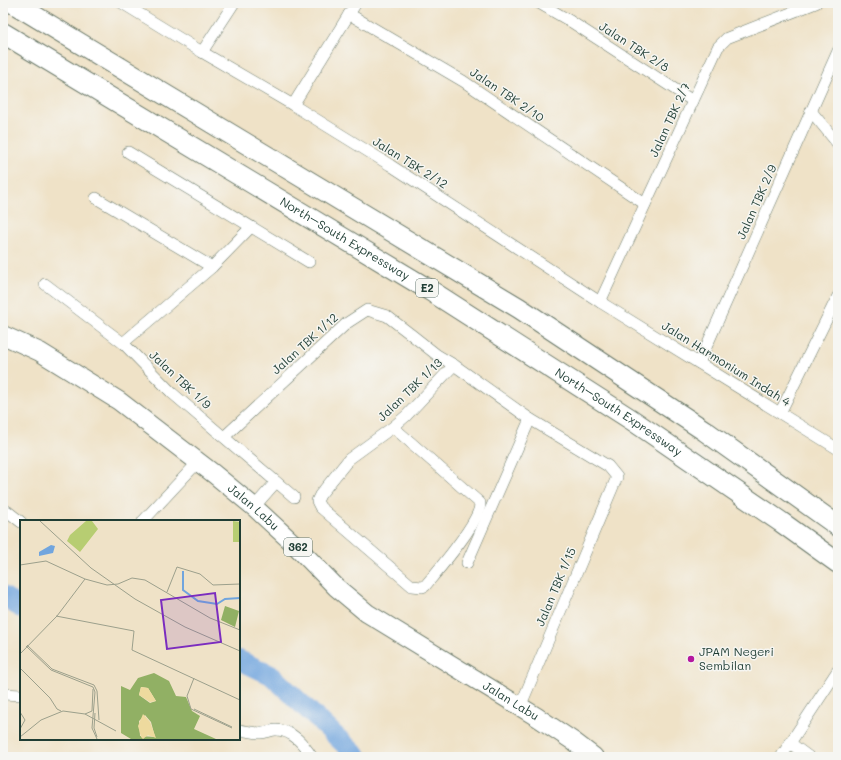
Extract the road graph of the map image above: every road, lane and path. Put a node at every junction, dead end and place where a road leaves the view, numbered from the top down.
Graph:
1 (13, 3) edge
2 (122, 3) edge
3 (234, 3) edge
4 (356, 3) edge
5 (539, 3) edge
6 (816, 3) edge
7 (349, 14) junction
8 (3, 33) edge
9 (838, 51) edge
10 (202, 52) junction
11 (693, 101) junction
12 (293, 105) junction
13 (812, 111) junction
14 (838, 144) edge
15 (128, 152) dead end
16 (96, 198) dead end
17 (645, 204) junction
18 (251, 227) junction
19 (310, 262) dead end
20 (212, 267) junction
21 (45, 284) dead end
22 (838, 296) edge
23 (600, 302) junction
24 (3, 335) edge
25 (124, 344) junction
26 (699, 363) junction
27 (454, 365) junction
28 (780, 413) junction
29 (530, 419) junction
30 (393, 427) junction
31 (224, 437) junction
32 (838, 449) edge
33 (198, 462) junction
34 (617, 478) joint
35 (276, 482) junction
36 (294, 497) dead end
37 (254, 507) junction
38 (3, 510) edge
39 (144, 520) edge
40 (20, 521) edge
41 (838, 526) edge
42 (467, 562) dead end
43 (838, 563) edge
44 (838, 670) edge
45 (3, 694) edge
46 (20, 695) edge
47 (520, 707) junction
48 (240, 730) edge
49 (790, 743) junction
50 (312, 757) edge
51 (594, 757) edge
52 (781, 757) edge
53 (809, 757) edge

1 - 41 highway, E2
2 - 10 street, Jalan TBK 2/12
3 - 10 street
4 - 7 street
5 - 11 street, Jalan TBK 2/8
6 - 11 street, Jalan TBK 2/7
7 - 12 street
7 - 17 street, Jalan TBK 2/10
8 - 43 highway, North–South Expressway / E2
9 - 13 street, Jalan TBK 2/9
10 - 12 street, Jalan TBK 2/12
11 - 17 street, Jalan TBK 2/7
12 - 23 street, Jalan TBK 2/12
13 - 14 street
13 - 26 street, Jalan TBK 2/9
15 - 18 street
16 - 20 street
17 - 23 street, Jalan TBK 2/7
18 - 19 street
18 - 20 street
20 - 25 street
21 - 25 street, Jalan TBK 1/9
22 - 28 street
23 - 26 street, Jalan Harmonium Indah 4
24 - 33 main road, Jalan Labu / 362
25 - 31 street, Jalan TBK 1/9
26 - 28 street, Jalan Harmonium Indah 4
27 - 29 street, Jalan TBK 1/12
27 - 30 street, Jalan TBK 1/13
27 - 31 street, Jalan TBK 1/12
28 - 32 street, Jalan Harmonium Indah 4
29 - 34 street, Jalan TBK 1/12
29 - 42 street
30 - 30 street, Jalan TBK 1/13
31 - 35 street, Jalan TBK 1/9
33 - 37 main road, Jalan Labu / 362
33 - 39 street
34 - 47 street, Jalan TBK 1/15
35 - 36 street, Jalan TBK 1/9
35 - 37 street
37 - 47 main road, Jalan Labu / 362
38 - 40 street
44 - 49 street
45 - 46 street
47 - 51 main road, Jalan Labu / 362
48 - 50 street
49 - 52 street
49 - 53 street

